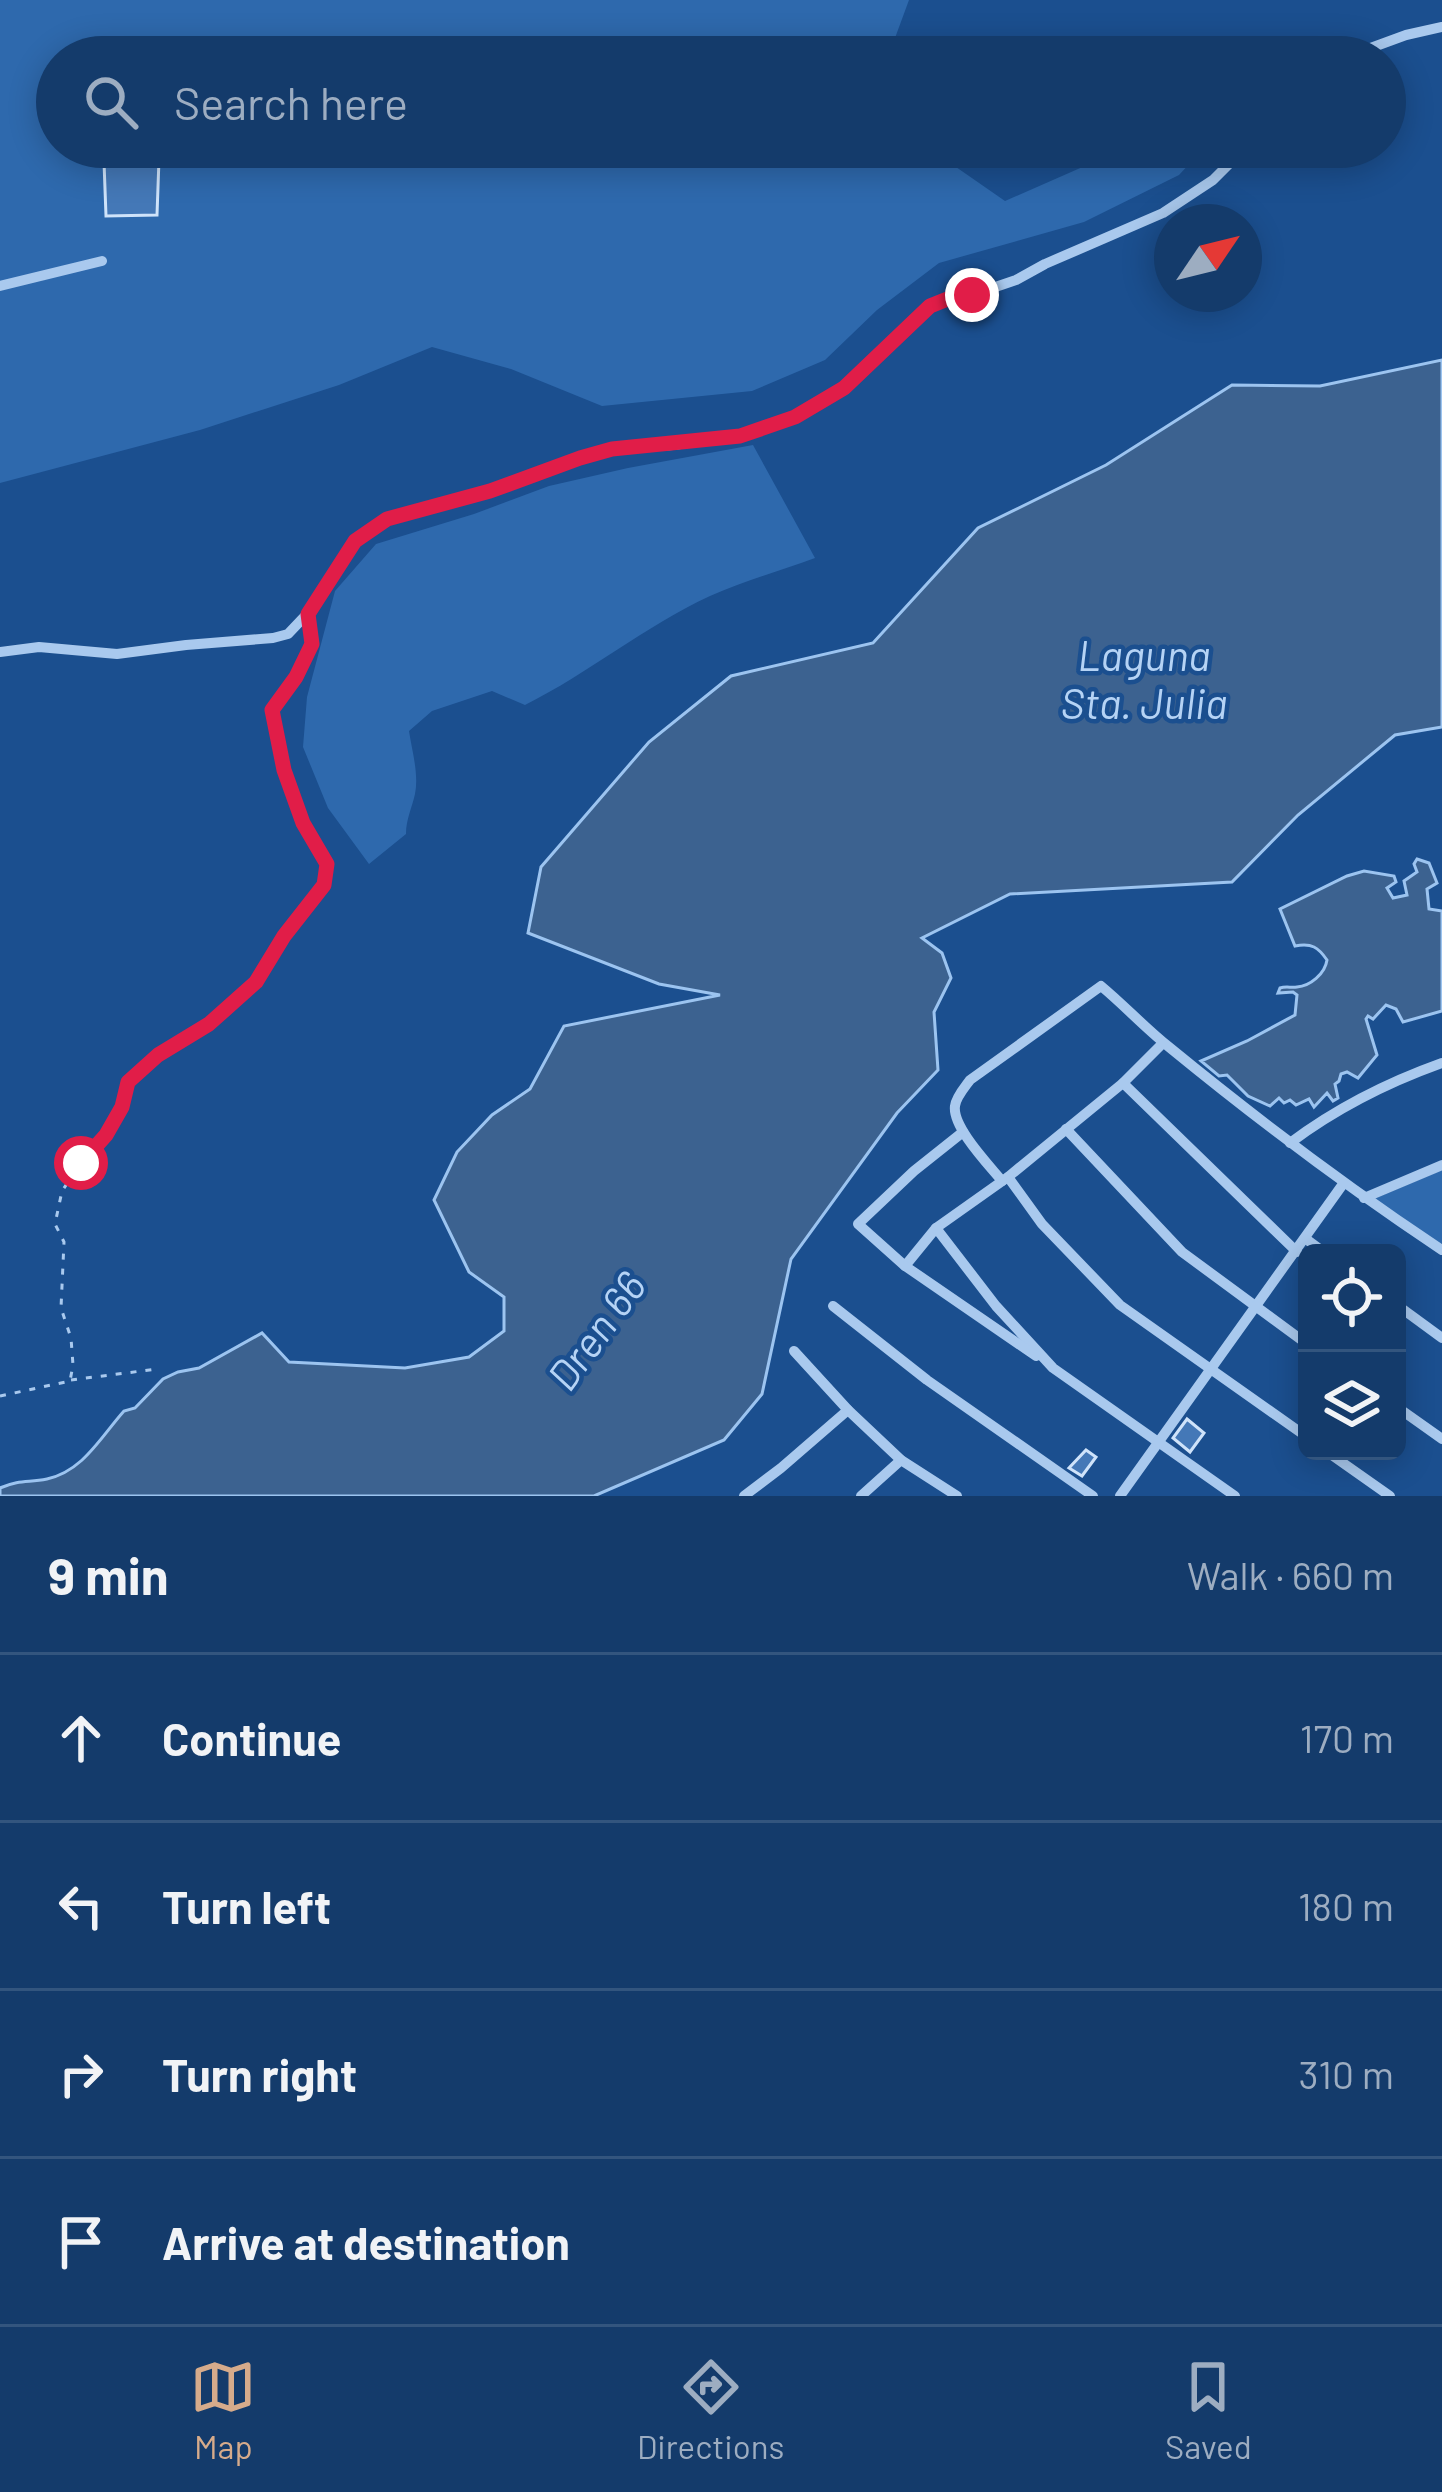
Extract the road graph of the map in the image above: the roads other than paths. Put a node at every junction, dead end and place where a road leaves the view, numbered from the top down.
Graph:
1 (1442, 26) edge
2 (1403, 36) edge
3 (1226, 168) edge
4 (102, 261) dead end
5 (0, 286) edge
6 (0, 652) edge
7 (1163, 1043) junction
8 (1442, 1063) edge
9 (1124, 1083) junction
10 (1066, 1129) junction
11 (964, 1132) junction
12 (1290, 1143) junction
13 (1442, 1165) edge
14 (1005, 1179) junction
15 (1343, 1184) junction
16 (1364, 1198) junction
17 (936, 1228) junction
18 (1306, 1239) junction
19 (1313, 1244) edge
20 (1442, 1250) edge
21 (1297, 1252) junction
22 (905, 1266) junction
23 (832, 1306) dead end
24 (1256, 1309) junction
25 (1406, 1312) edge
26 (1298, 1338) edge
27 (1442, 1338) edge
28 (794, 1352) dead end
29 (1053, 1368) junction
30 (1212, 1370) junction
31 (848, 1410) junction
32 (1406, 1413) edge
33 (1298, 1431) edge
34 (1442, 1439) edge
35 (1159, 1443) junction
36 (901, 1460) junction
37 (1339, 1460) edge
38 (744, 1496) edge
39 (862, 1496) edge
40 (956, 1496) edge
41 (1093, 1496) edge
42 (1120, 1496) edge
43 (1235, 1496) edge
44 (1390, 1496) edge

1 - 2 street
3 - 6 street
4 - 5 street
7 - 9 street
7 - 11 street
7 - 12 street
8 - 12 street
9 - 10 street
9 - 21 street
10 - 14 street
10 - 24 street
11 - 14 street
11 - 22 street
12 - 15 street
13 - 16 street
14 - 17 street
14 - 30 street
15 - 16 street
15 - 18 street
16 - 20 street
17 - 22 street
17 - 29 street
18 - 19 street
18 - 21 street
21 - 24 street
22 - 29 street
23 - 41 street
24 - 26 street
24 - 30 street
25 - 27 street
28 - 31 street
29 - 35 street
30 - 33 street
30 - 35 street
31 - 36 street
31 - 38 street
32 - 34 street
35 - 42 street
35 - 43 street
36 - 39 street
36 - 40 street
37 - 44 street

